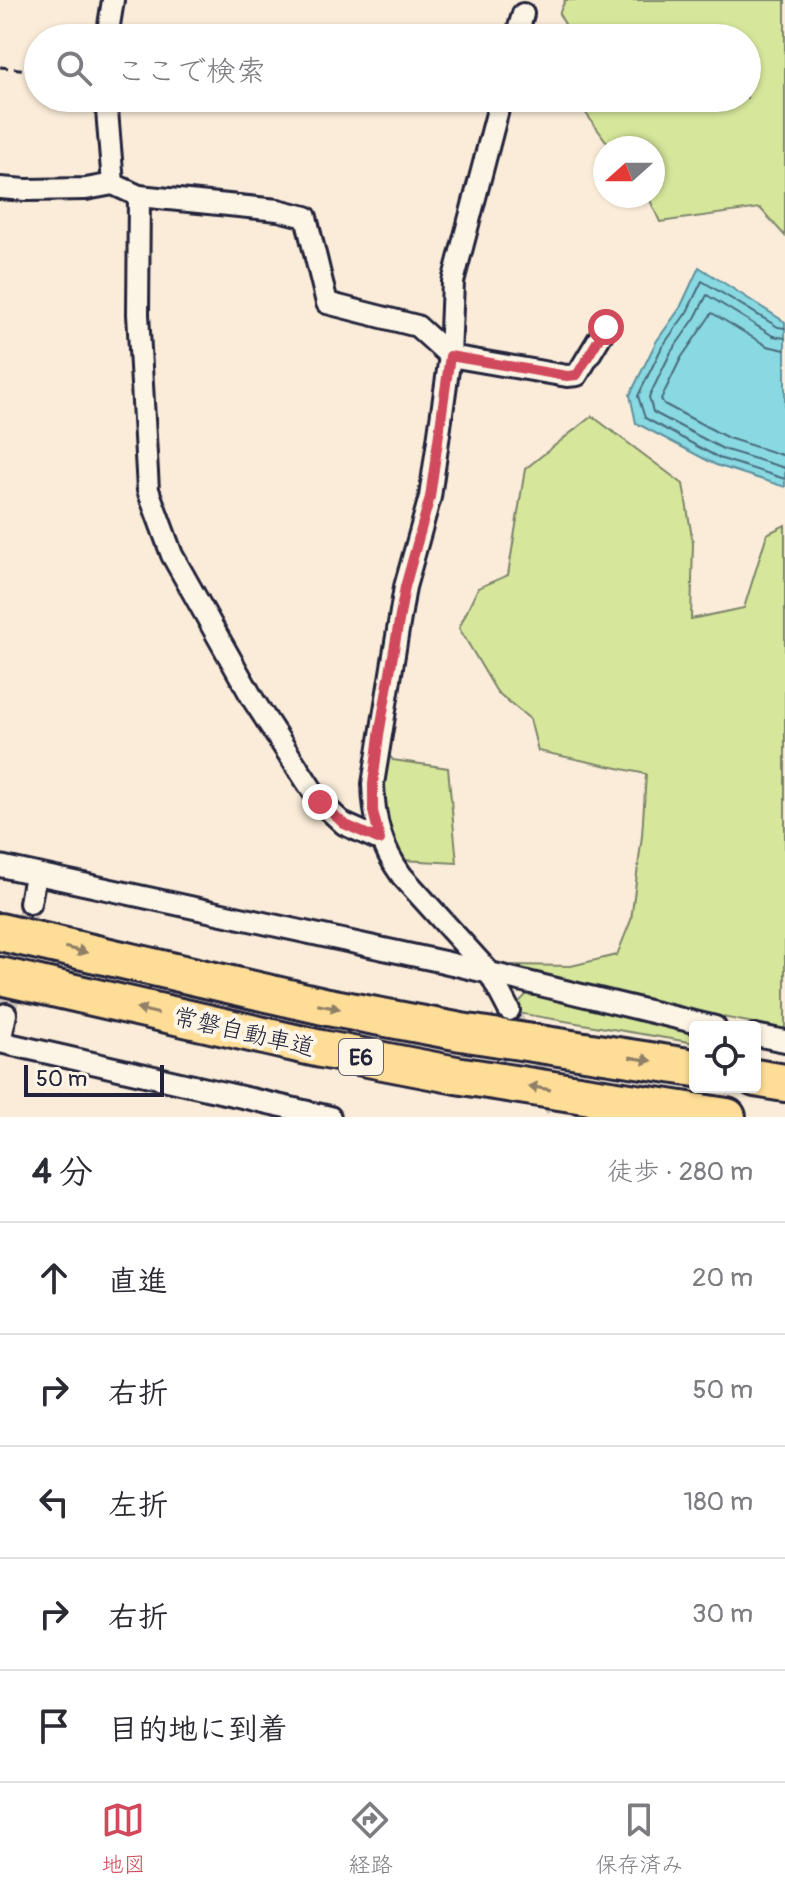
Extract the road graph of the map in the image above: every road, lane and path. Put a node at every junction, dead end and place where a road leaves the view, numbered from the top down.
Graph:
1 (113, 0) edge
2 (523, 14) dead end
3 (109, 24) edge
4 (520, 24) edge
5 (0, 67) edge
6 (24, 70) edge
7 (107, 112) edge
8 (497, 112) edge
9 (113, 184) junction
10 (0, 188) edge
11 (139, 196) junction
12 (606, 327) dead end
13 (450, 356) junction
14 (380, 840) junction
15 (0, 866) edge
16 (35, 875) junction
17 (30, 903) tunnel mouth
18 (0, 932) edge
19 (489, 972) junction
20 (0, 976) edge
21 (509, 1010) tunnel mouth
22 (6, 1014) dead end
23 (690, 1021) edge
24 (761, 1036) edge
25 (785, 1041) edge
26 (0, 1042) edge
27 (689, 1067) edge
28 (761, 1079) edge
29 (785, 1083) edge
30 (330, 1117) edge
31 (727, 1117) edge

1 - 3 street
2 - 4 street
5 - 6 path
7 - 9 street
8 - 13 street
9 - 10 street
9 - 11 street
11 - 13 street
11 - 14 street
12 - 13 street
13 - 14 street
14 - 19 street
15 - 16 street
16 - 17 street
16 - 19 street
18 -> 27 highway, 常磐自動車道 / E6
19 - 21 street
19 - 23 street
31 -> 20 highway, 常磐自動車道 / E6
22 - 26 street
24 - 25 street
26 - 30 street
28 - 29 highway

